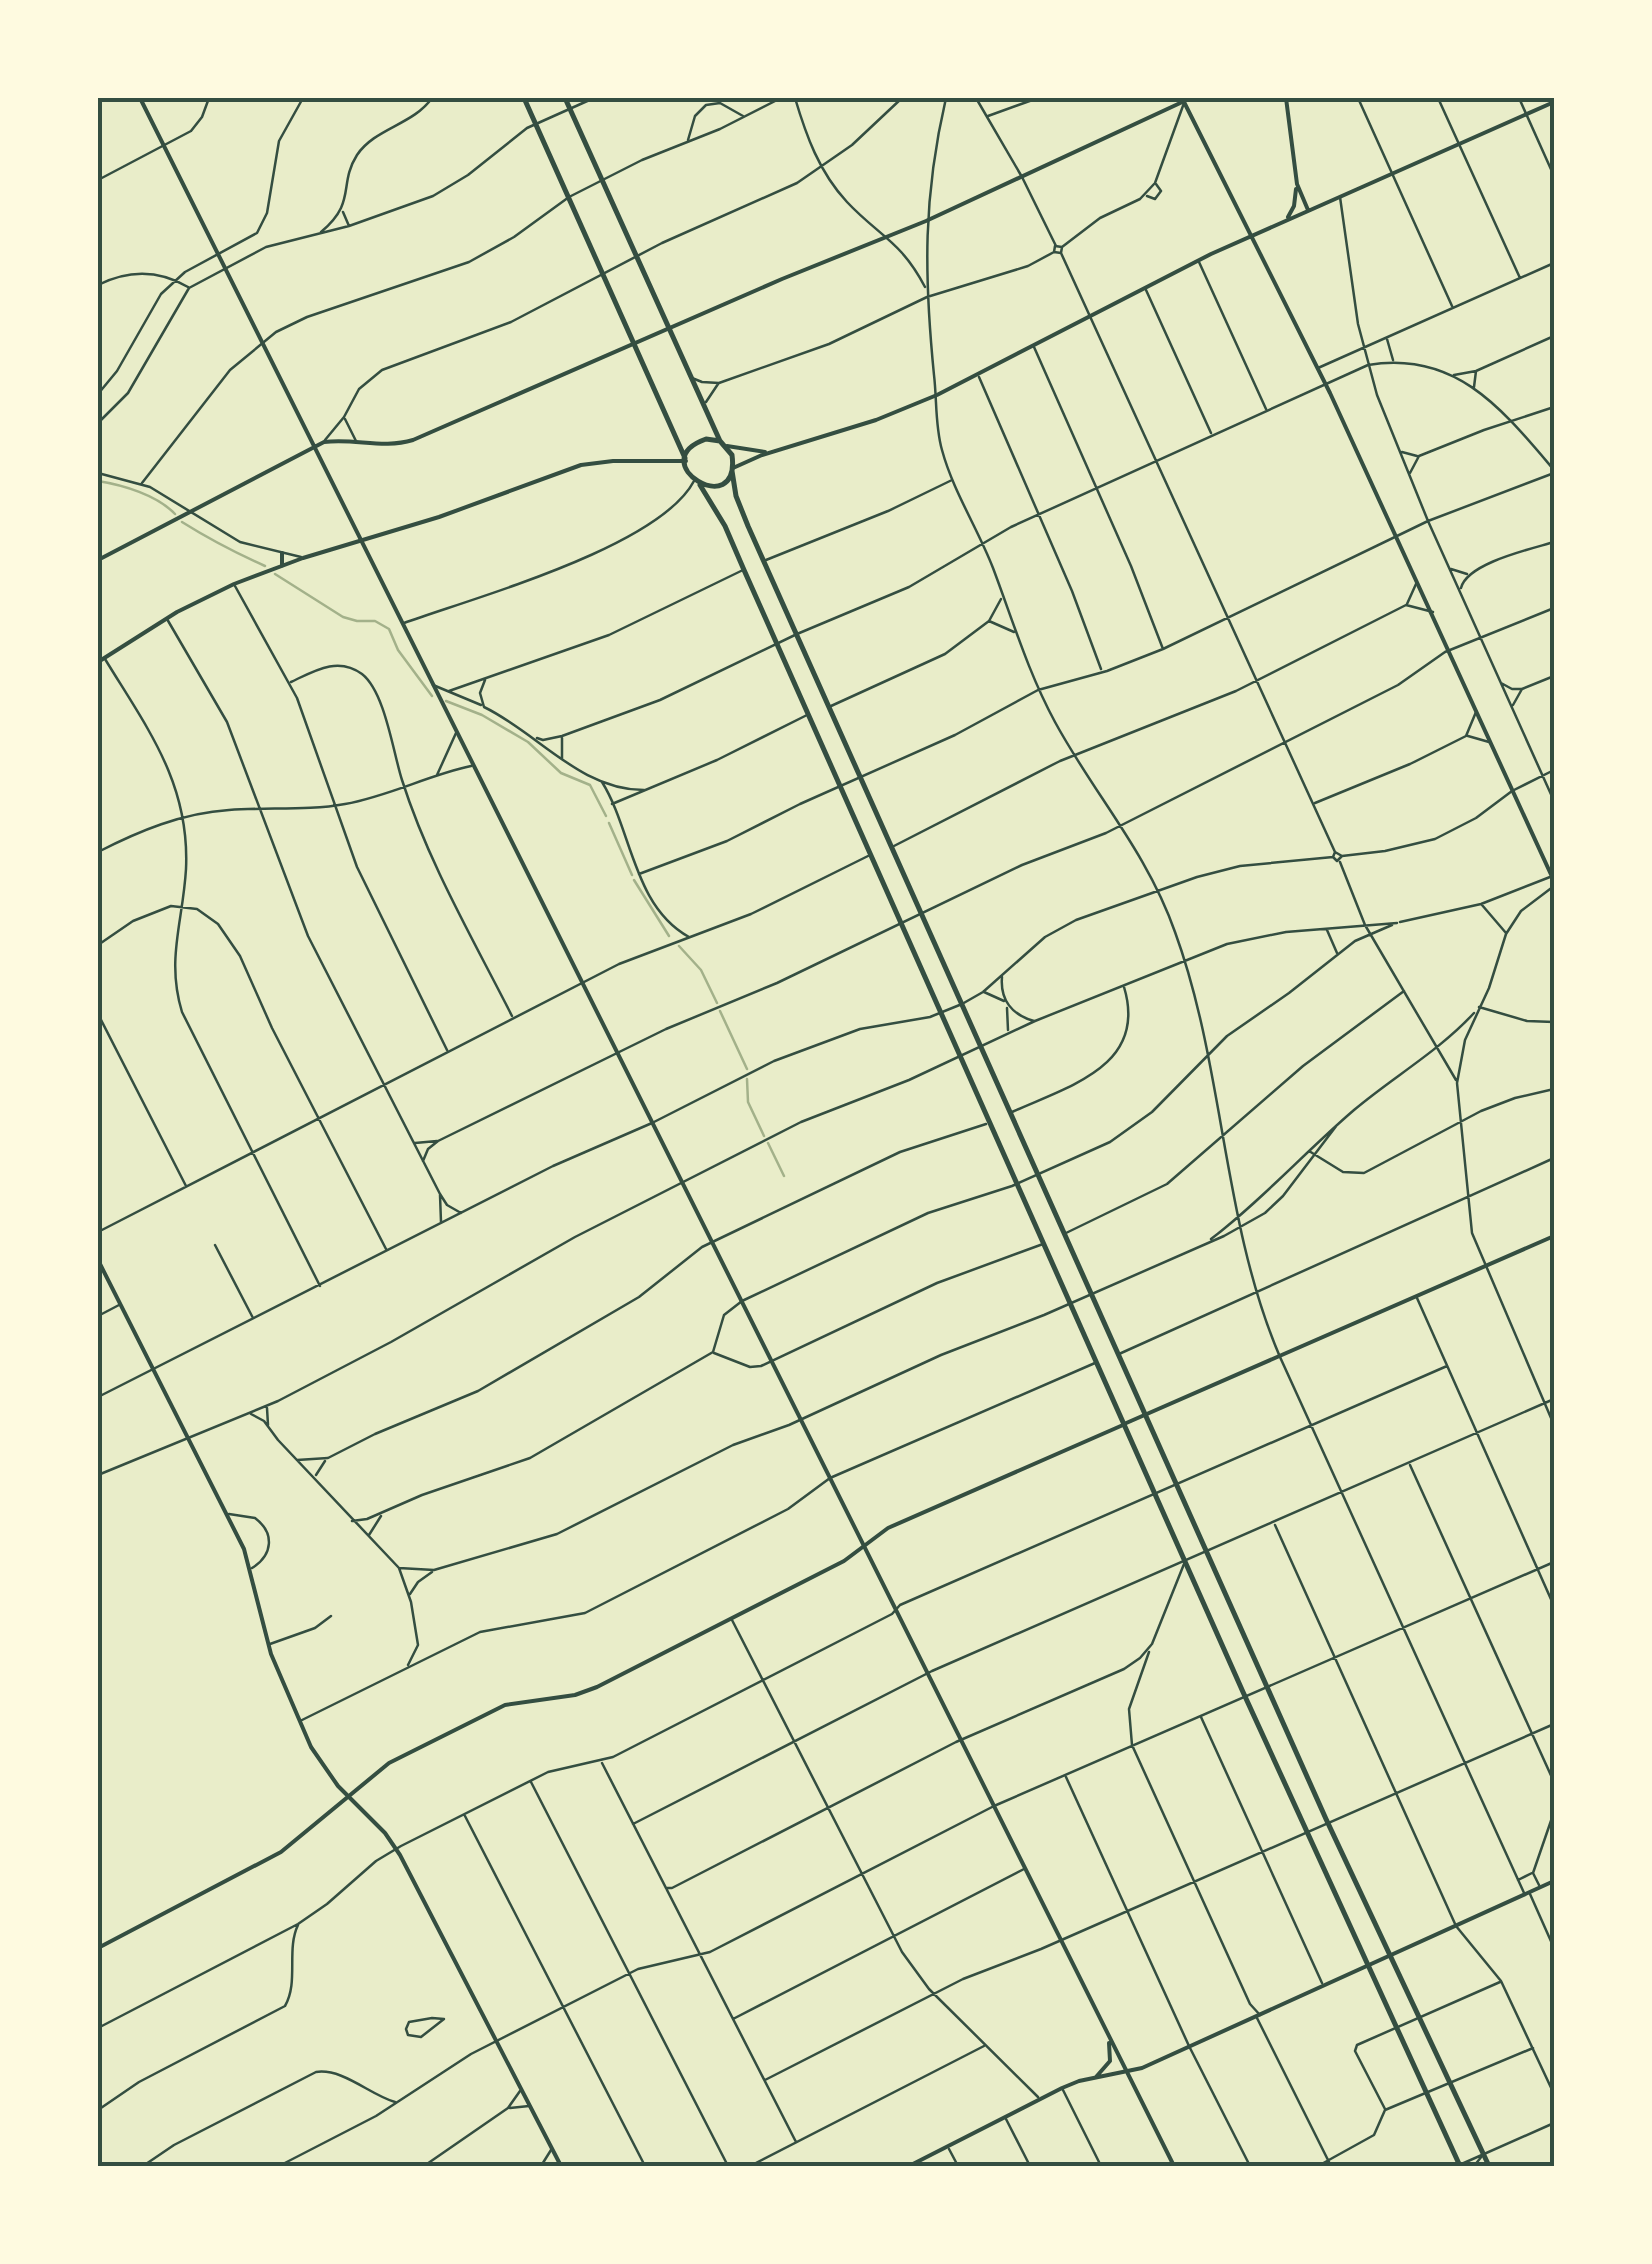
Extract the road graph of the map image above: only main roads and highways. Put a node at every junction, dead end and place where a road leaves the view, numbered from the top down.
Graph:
1 (140, 98) edge
2 (524, 98) edge
3 (565, 98) edge
4 (1191, 98) edge
5 (1286, 98) edge
6 (1183, 100) edge
7 (1554, 102) edge
8 (1297, 184) junction
9 (1308, 210) junction
10 (1285, 220) junction
11 (1250, 236) junction
12 (669, 329) junction
13 (636, 344) junction
14 (720, 441) junction
15 (727, 446) junction
16 (316, 447) junction
17 (779, 450) junction
18 (686, 460) junction
19 (733, 469) junction
20 (697, 483) junction
21 (360, 542) junction
22 (282, 553) road end
23 (98, 560) edge
24 (282, 566) junction
25 (98, 662) edge
26 (1552, 880) edge
27 (1553, 1237) edge
28 (98, 1260) edge
29 (1146, 1415) junction
30 (1124, 1424) junction
31 (864, 1546) junction
32 (346, 1796) junction
33 (1554, 1882) edge
34 (98, 1948) edge
35 (1389, 1956) junction
36 (1369, 1966) junction
37 (1109, 2038) junction
38 (1127, 2074) junction
39 (1094, 2078) junction
40 (560, 2166) edge
41 (910, 2166) edge
42 (1174, 2166) edge
43 (1459, 2166) edge
44 (1489, 2166) edge

1 - 16 main road
2 - 13 main road
3 - 12 main road
4 - 6 main road
5 - 8 main road
6 - 11 main road
6 - 12 main road
7 - 9 main road
8 - 9 main road
8 - 10 main road
9 - 10 main road
10 - 11 main road
11 - 17 main road
11 - 26 main road
12 - 13 main road
12 - 14 main road
13 - 16 main road
13 - 18 main road
14 - 15 main road
14 - 18 main road
15 - 17 main road
15 - 19 main road
16 - 21 main road
16 - 23 main road
17 - 19 main road
18 - 20 main road
18 - 21 main road
19 - 20 main road
19 - 29 main road
20 - 30 main road
21 - 24 main road
21 - 31 main road
22 - 24 main road
24 - 25 main road
27 - 29 main road
28 - 32 main road
29 - 30 main road
29 - 35 main road
30 - 31 main road
30 - 36 main road
31 - 32 main road
31 - 37 main road
32 - 34 main road
32 - 40 main road
33 - 35 main road
35 - 36 main road
35 - 44 main road
36 - 38 main road
36 - 43 main road
37 - 38 main road
37 - 39 main road
38 - 39 main road
38 - 42 main road
39 - 41 main road

